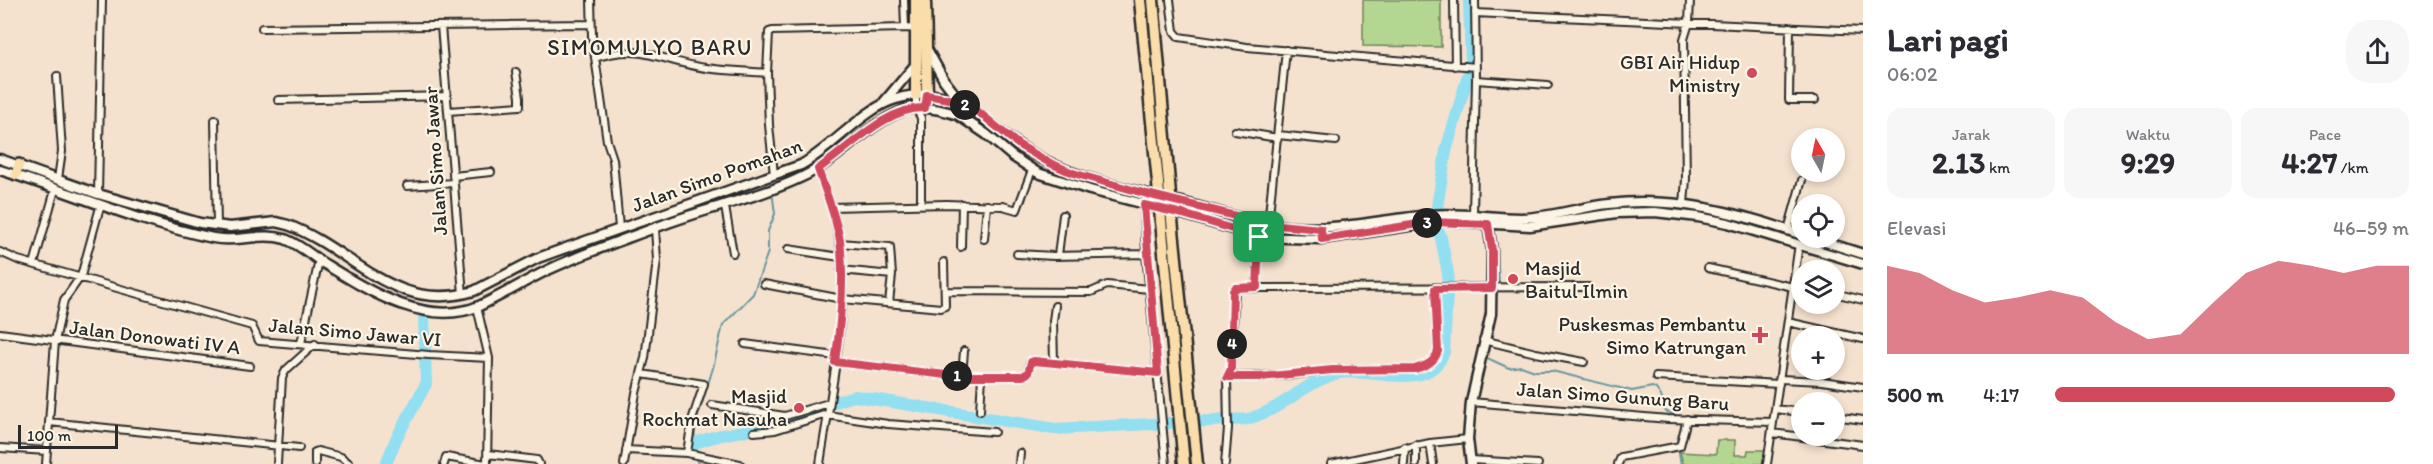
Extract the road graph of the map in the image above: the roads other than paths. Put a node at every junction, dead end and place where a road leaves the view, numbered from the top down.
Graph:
1 (102, 0) edge
2 (591, 0) edge
3 (904, 0) edge
4 (916, 0) edge
5 (925, 0) edge
6 (1140, 0) edge
7 (1153, 0) edge
8 (1170, 0) edge
9 (1454, 0) edge
10 (1475, 0) edge
11 (1690, 0) edge
12 (1475, 13) junction
13 (1689, 23) junction
14 (591, 24) junction
15 (441, 26) junction
16 (1790, 27) junction
17 (262, 28) dead end
18 (916, 29) junction
19 (1863, 31) edge
20 (1286, 50) junction
21 (928, 51) junction
22 (596, 57) junction
23 (916, 63) junction
24 (1457, 66) junction
25 (1474, 67) junction
26 (516, 72) dead end
27 (767, 73) junction
28 (57, 76) dead end
29 (1476, 80) junction
30 (1548, 85) dead end
31 (922, 95) junction
32 (447, 96) junction
33 (278, 100) dead end
34 (1815, 100) dead end
35 (960, 101) junction
36 (881, 105) junction
37 (916, 108) junction
38 (925, 108) junction
39 (448, 111) junction
40 (921, 118) junction
41 (215, 120) dead end
42 (1235, 131) dead end
43 (1278, 136) junction
44 (1336, 141) dead end
45 (0, 159) edge
46 (19, 164) junction
47 (0, 170) edge
48 (1032, 170) junction
49 (491, 172) dead end
50 (819, 172) junction
51 (774, 174) junction
52 (16, 175) junction
53 (58, 179) junction
54 (453, 180) junction
55 (1801, 182) edge
56 (1163, 183) junction
57 (407, 186) dead end
58 (55, 190) junction
59 (98, 194) junction
60 (921, 204) junction
61 (962, 204) junction
62 (1684, 204) junction
63 (987, 205) junction
64 (1144, 205) junction
65 (100, 207) junction
66 (725, 207) junction
67 (832, 207) junction
68 (1473, 214) junction
69 (1063, 215) dead end
70 (181, 217) junction
71 (1431, 218) junction
72 (1443, 218) junction
73 (1166, 220) junction
74 (1268, 224) junction
75 (217, 226) junction
76 (177, 228) junction
77 (619, 228) junction
78 (655, 228) junction
79 (1489, 228) junction
80 (1321, 229) junction
81 (1788, 230) junction
82 (1791, 231) edge
83 (1259, 237) junction
84 (984, 239) dead end
85 (1322, 239) junction
86 (1791, 242) edge
87 (840, 243) junction
88 (962, 246) dead end
89 (1812, 248) edge
90 (1844, 248) edge
91 (788, 249) dead end
92 (0, 252) edge
93 (733, 253) dead end
94 (550, 254) junction
95 (1017, 254) dead end
96 (1146, 254) junction
97 (1863, 254) edge
98 (1058, 255) junction
99 (840, 257) junction
100 (319, 260) junction
101 (944, 262) dead end
102 (34, 264) junction
103 (1863, 264) edge
104 (551, 268) junction
105 (1708, 268) dead end
106 (841, 270) junction
107 (892, 275) junction
108 (79, 278) junction
109 (764, 284) dead end
110 (1791, 286) edge
111 (1257, 287) junction
112 (1588, 287) dead end
113 (1496, 288) junction
114 (1149, 289) junction
115 (1438, 289) junction
116 (945, 291) junction
117 (463, 294) junction
118 (1845, 295) edge
119 (842, 299) junction
120 (1791, 300) edge
121 (1863, 300) edge
122 (889, 303) junction
123 (1055, 306) dead end
124 (477, 307) junction
125 (1788, 322) junction
126 (0, 333) edge
127 (1863, 339) edge
128 (1486, 340) junction
129 (55, 341) junction
130 (301, 343) junction
131 (315, 344) junction
132 (745, 344) dead end
133 (964, 351) dead end
134 (489, 358) junction
135 (835, 359) junction
136 (1054, 362) junction
137 (1584, 362) dead end
138 (250, 366) dead end
139 (1158, 373) junction
140 (642, 374) junction
141 (962, 376) junction
142 (982, 376) junction
143 (1227, 377) junction
144 (1656, 377) dead end
145 (1779, 382) junction
146 (1863, 387) edge
147 (1471, 402) junction
148 (712, 405) dead end
149 (1775, 409) junction
150 (828, 410) junction
151 (980, 411) dead end
152 (1791, 411) edge
153 (1845, 418) edge
154 (1683, 419) junction
155 (1863, 420) edge
156 (49, 422) junction
157 (1773, 422) junction
158 (754, 432) dead end
159 (994, 432) dead end
160 (1772, 433) junction
161 (1468, 439) junction
162 (1430, 442) junction
163 (1416, 445) junction
164 (1863, 445) edge
165 (278, 447) junction
166 (1405, 447) junction
167 (0, 448) edge
168 (299, 448) dead end
169 (626, 450) junction
170 (47, 451) junction
171 (1020, 453) dead end
172 (488, 454) junction
173 (694, 454) junction
174 (1471, 462) edge
175 (46, 464) edge
176 (277, 464) edge
177 (315, 464) edge
178 (350, 464) edge
179 (444, 464) edge
180 (487, 464) edge
181 (539, 464) edge
182 (624, 464) edge
183 (740, 464) edge
184 (820, 464) edge
185 (1019, 464) edge
186 (1166, 464) edge
187 (1184, 464) edge
188 (1197, 464) edge
189 (1225, 464) edge
190 (1331, 464) edge
191 (1404, 464) edge
192 (1416, 464) edge
193 (1433, 464) edge
194 (1538, 464) edge
195 (1618, 464) edge
196 (1767, 464) edge

1 - 59 street
2 - 14 street
3 - 18 street
4 - 18 highway
5 - 18 highway
6 - 56 highway
7 - 56 highway
8 - 20 street
9 - 24 street
10 - 12 street
11 - 13 street
12 - 13 street
12 - 25 street
13 - 16 street
13 - 62 street
14 - 15 street
14 - 22 street
15 - 17 street
15 - 32 street, Jalan Simo Jawar
16 - 19 street
16 - 34 street
18 - 21 highway
18 - 23 highway
18 - 27 street
20 - 24 street
20 - 43 street
21 - 31 highway
21 - 35 main road
22 - 27 street
22 - 77 street
23 - 31 highway
23 - 36 main road
24 - 25 street
25 - 29 street
26 - 39 street
27 - 51 street
28 - 53 street
29 - 30 street
29 - 68 street
31 - 35 main road
31 - 36 main road, Jalan Simo Pomahan
31 - 37 street
31 - 38 street
32 - 33 street
32 - 39 street, Jalan Simo Jawar
35 - 74 main road
36 - 51 main road, Jalan Simo Pomahan
37 - 38 main road
37 - 40 street
37 - 50 main road
38 - 40 street
38 - 48 main road
39 - 54 street, Jalan Simo Jawar
40 - 60 street
41 - 75 street
42 - 43 street
43 - 44 street
43 - 74 street
45 - 46 main road
46 - 52 main road
46 - 53 main road
47 - 52 main road
48 - 63 street
48 - 64 main road
49 - 54 street
50 - 66 main road
50 - 67 street, Jalan Simo Pomahan
51 - 77 main road, Jalan Simo Pomahan
52 - 58 main road
53 - 59 main road
54 - 57 street
54 - 117 street, Jalan Simo Jawar
55 - 81 street
56 - 73 highway, bridge
58 - 65 main road
58 - 102 street
59 - 70 main road
60 - 61 street
60 - 67 street
61 - 63 street
61 - 88 street
62 - 68 main road
62 - 81 main road
63 - 84 street
64 - 83 main road
64 - 96 street
65 - 76 main road
65 - 108 street
66 - 78 main road
66 - 93 street
67 - 87 street, Jalan Simo Pomahan
68 - 72 main road
69 - 98 street
70 - 75 main road
70 - 76 main road
71 - 72 main road
71 - 80 main road
71 - 85 main road
72 - 79 main road
73 - 187 highway
73 - 188 highway
74 - 80 main road
75 - 117 main road
76 - 100 main road
77 - 94 main road, Jalan Simo Pomahan
78 - 104 main road
78 - 140 street
79 - 86 main road
79 - 113 main road
80 - 85 main road
81 - 82 main road
83 - 85 main road
83 - 111 street
87 - 99 street, Jalan Simo Pomahan
87 - 107 street
89 - 103 main road
90 - 97 main road
91 - 99 street
92 - 102 street
94 - 104 main road
94 - 117 main road
95 - 98 street
96 - 98 street
96 - 114 street
99 - 106 street, Jalan Simo Pomahan
100 - 124 main road
100 - 130 street
101 - 116 street
102 - 108 street
104 - 124 main road
105 - 110 street
106 - 107 street
106 - 119 street, Jalan Simo Pomahan
107 - 122 street
108 - 129 street
108 - 130 street, Jalan Simo Jawar VI
109 - 119 street
111 - 115 street
111 - 143 street
112 - 113 street
113 - 115 street
113 - 128 main road
114 - 116 street
114 - 139 street
115 - 143 street
116 - 122 street
118 - 121 street
119 - 122 street
119 - 135 street, Jalan Simo Pomahan
120 - 125 street
123 - 136 street
124 - 134 street
125 - 127 street
125 - 145 street
126 - 129 street, Jalan Donowati IV A
128 - 137 street
128 - 147 main road
129 - 138 street, Jalan Donowati IV A
129 - 156 street
130 - 131 street, Jalan Simo Jawar VI
131 - 134 street, Jalan Simo Jawar VI
131 - 165 street
132 - 135 street
133 - 141 street
134 - 172 street
135 - 141 street
135 - 150 street, Jalan Simo Pomahan
136 - 139 street
136 - 142 street
139 - 186 street
140 - 169 street
140 - 173 street
141 - 142 street
142 - 151 street
143 - 189 street
144 - 145 street
145 - 146 street
145 - 149 street
147 - 154 street, Jalan Simo Gunung Baru
147 - 161 main road
148 - 150 street
149 - 152 street
149 - 157 street
150 - 158 street
150 - 159 street
150 - 184 street, Jalan Simo Pomahan
153 - 155 street
154 - 157 street, Jalan Simo Gunung Baru
154 - 195 street
156 - 165 street
156 - 170 street
157 - 160 street
160 - 164 street
160 - 196 street
161 - 162 street
161 - 174 main road
162 - 163 street
162 - 193 street
163 - 166 street
163 - 192 street
165 - 168 street
165 - 176 street
166 - 190 street
166 - 191 street
167 - 170 street
169 - 173 street
169 - 182 street
170 - 175 street
171 - 185 street
172 - 180 street
172 - 181 street
173 - 183 street
174 - 194 street
177 - 178 street
179 - 180 street

